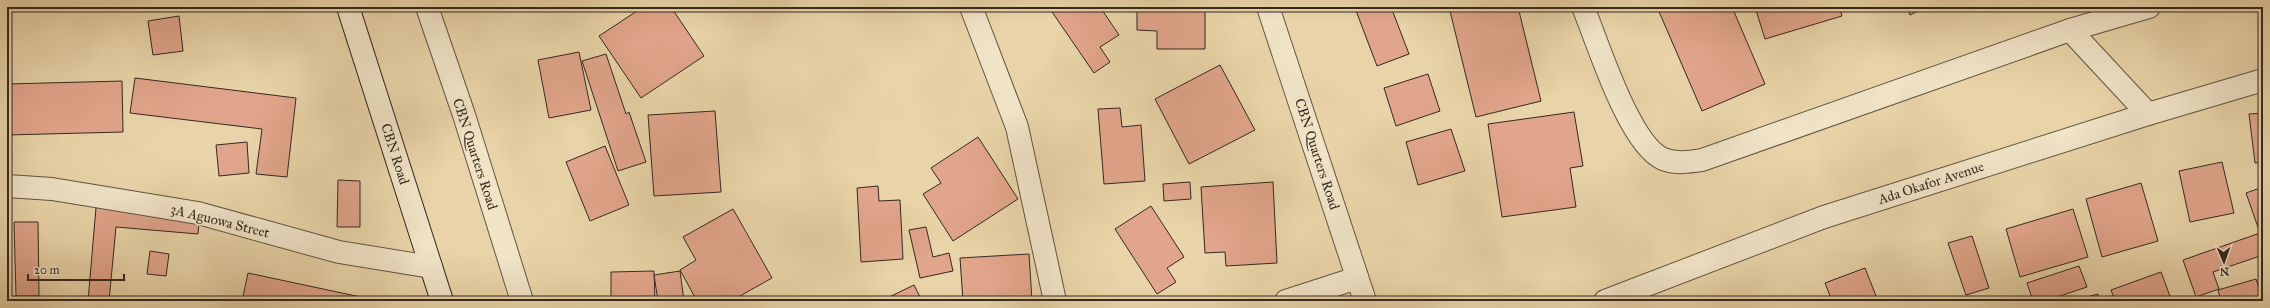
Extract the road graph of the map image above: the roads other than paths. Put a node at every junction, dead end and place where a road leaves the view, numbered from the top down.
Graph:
1 (348, 7) edge
2 (427, 7) edge
3 (971, 7) edge
4 (1268, 7) edge
5 (1583, 7) edge
6 (2149, 7) edge
7 (2070, 30) junction
8 (2263, 80) edge
9 (2148, 114) junction
10 (7, 186) edge
11 (431, 267) junction
12 (1357, 278) junction
13 (442, 301) edge
14 (522, 301) edge
15 (1055, 301) edge
16 (1286, 301) edge
17 (1365, 301) edge
18 (1605, 301) edge

1 - 11 street, CBN Road
2 - 14 street, CBN Quarters Road
3 - 15 street
4 - 12 street, CBN Quarters Road
5 - 7 street
6 - 7 street
7 - 9 street
8 - 9 street, Ada Okafor Avenue
9 - 18 street, Ada Okafor Avenue
10 - 11 street, 3A Aguowa Street
11 - 13 street, CBN Road
12 - 16 street
12 - 17 street, CBN Quarters Road

